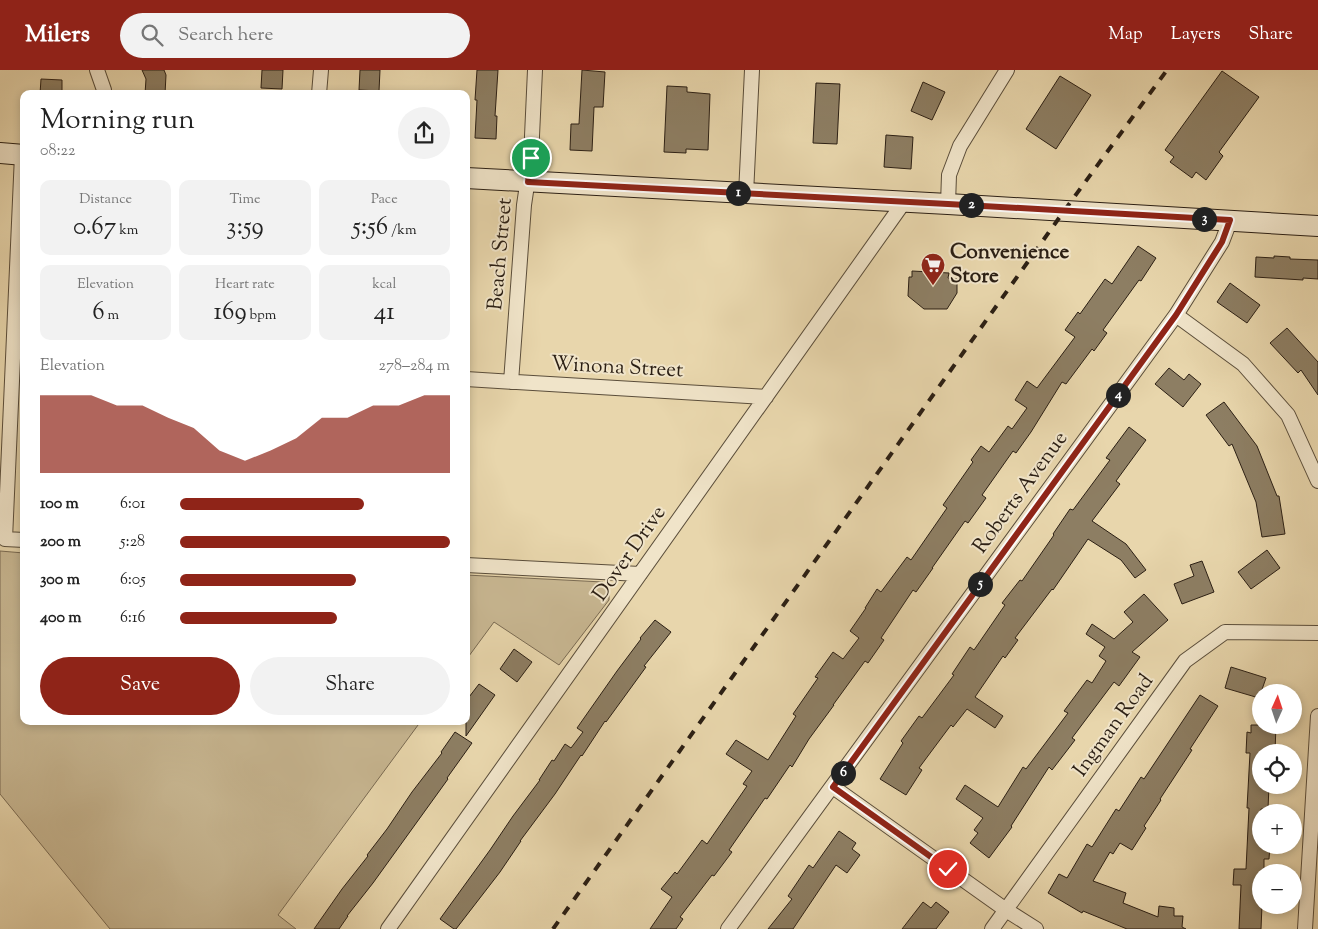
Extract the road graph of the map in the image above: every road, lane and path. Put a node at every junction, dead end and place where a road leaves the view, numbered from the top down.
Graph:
1 (97, 70) edge
2 (321, 70) edge
3 (535, 70) edge
4 (752, 70) edge
5 (1007, 70) edge
6 (104, 90) edge
7 (319, 90) edge
8 (0, 153) edge
9 (20, 155) edge
10 (470, 178) edge
11 (528, 182) junction
12 (746, 194) junction
13 (904, 202) junction
14 (948, 204) junction
15 (1230, 220) junction
16 (1318, 226) edge
17 (20, 274) edge
18 (1176, 315) junction
19 (18, 354) edge
20 (470, 379) edge
21 (511, 382) junction
22 (766, 397) junction
23 (1318, 481) edge
24 (20, 540) edge
25 (470, 565) edge
26 (640, 574) junction
27 (1318, 633) edge
28 (1318, 716) edge
29 (833, 787) junction
30 (1006, 910) junction
31 (388, 929) edge
32 (728, 929) edge
33 (992, 929) edge
34 (1036, 929) edge
35 (1305, 929) edge

1 - 6 street
2 - 7 street
3 - 11 street, Beach Street
4 - 12 street
5 - 14 street
8 - 9 main road
10 - 11 main road
11 - 12 main road
11 - 21 street, Beach Street
12 - 13 main road
13 - 14 main road
13 - 22 street, Dover Drive
14 - 15 main road
15 - 16 main road
15 - 18 street, Roberts Avenue
17 - 19 street
18 - 23 street
18 - 29 street, Roberts Avenue
19 - 24 street
20 - 21 street, Winona Street
21 - 22 street, Winona Street
22 - 26 street, Dover Drive
25 - 26 street
26 - 31 street, Dover Drive
27 - 30 street, Ingman Road
28 - 35 street
29 - 30 street
29 - 32 street, Roberts Avenue
30 - 33 street, Ingman Road
30 - 34 street

